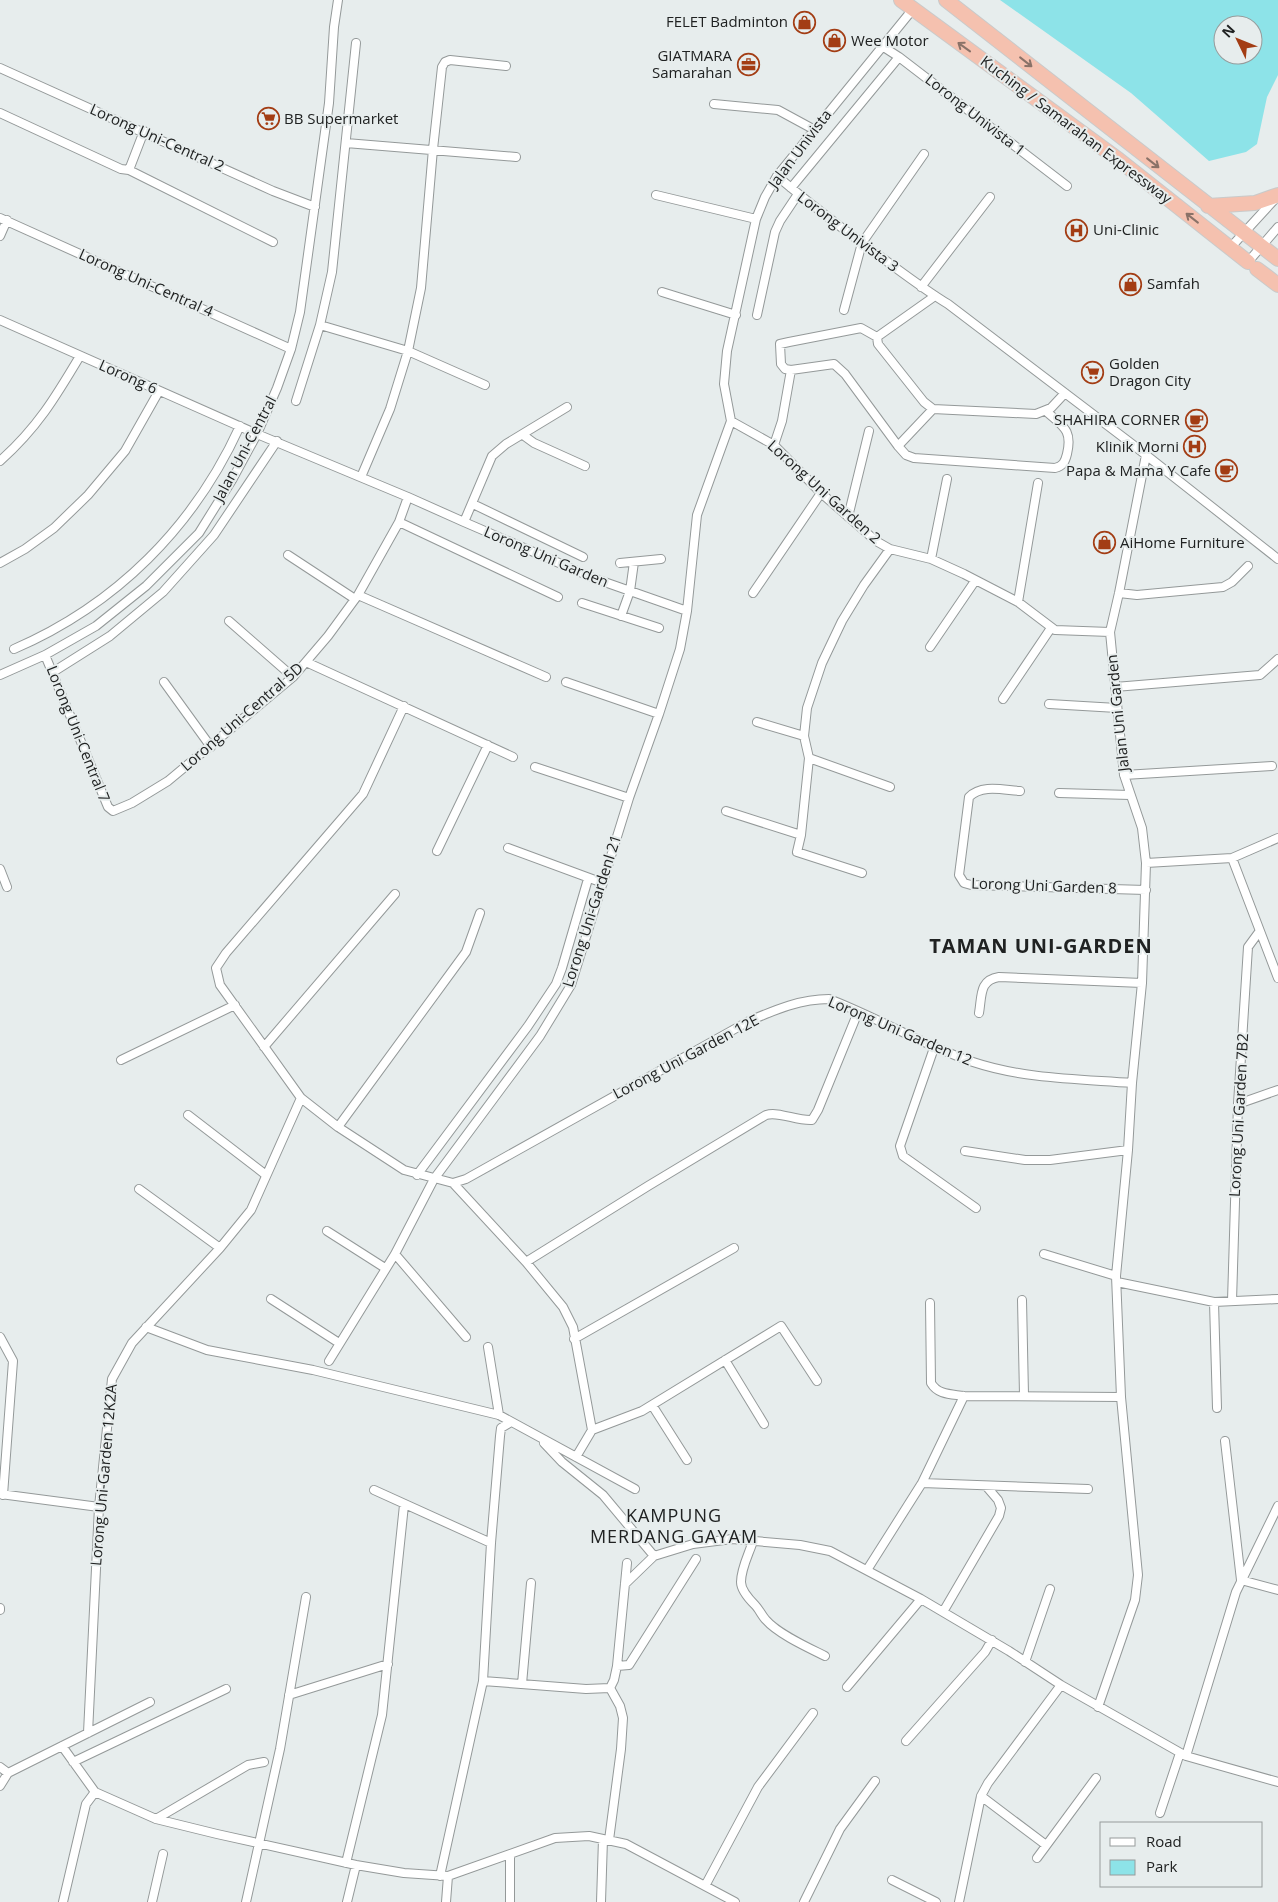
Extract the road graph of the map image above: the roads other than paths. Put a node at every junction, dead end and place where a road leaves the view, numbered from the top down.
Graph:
1 (338, 0) edge
2 (901, 0) edge
3 (946, 0) edge
4 (913, 9) junction
5 (356, 43) dead end
6 (882, 46) junction
7 (900, 57) junction
8 (506, 66) dead end
9 (0, 68) edge
10 (714, 104) dead end
11 (0, 113) edge
12 (813, 129) junction
13 (144, 131) junction
14 (346, 143) junction
15 (433, 149) junction
16 (924, 154) dead end
17 (516, 158) dead end
18 (129, 170) junction
19 (777, 176) junction
20 (1067, 186) dead end
21 (791, 188) junction
22 (798, 194) junction
23 (656, 195) dead end
24 (1278, 195) edge
25 (990, 197) dead end
26 (1208, 206) junction
27 (315, 207) junction
28 (3, 219) edge
29 (756, 219) junction
30 (1278, 227) edge
31 (1244, 233) junction
32 (0, 236) edge
33 (273, 242) dead end
34 (862, 242) junction
35 (1261, 246) junction
36 (1230, 248) junction
37 (1278, 259) edge
38 (1253, 266) junction
39 (1278, 285) edge
40 (921, 287) junction
41 (662, 292) dead end
42 (935, 296) junction
43 (844, 310) dead end
44 (736, 314) junction
45 (756, 315) dead end
46 (1, 324) edge
47 (320, 325) junction
48 (877, 337) junction
49 (291, 349) junction
50 (408, 351) junction
51 (80, 356) junction
52 (791, 370) junction
53 (485, 385) dead end
54 (159, 390) junction
55 (1064, 393) junction
56 (296, 401) dead end
57 (567, 407) dead end
58 (933, 409) junction
59 (1046, 411) junction
60 (731, 421) junction
61 (240, 426) junction
62 (869, 431) dead end
63 (257, 434) junction
64 (523, 435) junction
65 (277, 441) junction
66 (774, 445) junction
67 (898, 446) junction
68 (1146, 455) junction
69 (0, 462) edge
70 (585, 466) dead end
71 (361, 477) junction
72 (947, 479) dead end
73 (1038, 482) dead end
74 (821, 493) junction
75 (408, 497) junction
76 (473, 504) junction
77 (848, 517) junction
78 (399, 522) junction
79 (464, 522) junction
80 (890, 549) junction
81 (288, 555) dead end
82 (583, 557) dead end
83 (931, 558) junction
84 (661, 559) dead end
85 (1278, 559) edge
86 (634, 562) junction
87 (0, 563) edge
88 (620, 563) dead end
89 (1248, 566) dead end
90 (975, 581) junction
91 (630, 591) junction
92 (753, 593) dead end
93 (1119, 593) junction
94 (356, 597) junction
95 (558, 597) dead end
96 (1018, 602) junction
97 (582, 603) dead end
98 (687, 611) junction
99 (621, 616) junction
100 (229, 621) dead end
101 (659, 628) dead end
102 (1051, 628) junction
103 (1110, 632) junction
104 (930, 647) dead end
105 (14, 649) dead end
106 (45, 655) junction
107 (1278, 659) edge
108 (306, 662) junction
109 (53, 672) junction
110 (0, 676) edge
111 (546, 676) dead end
112 (293, 678) junction
113 (164, 682) dead end
114 (566, 682) dead end
115 (1115, 686) junction
116 (1004, 698) dead end
117 (1049, 704) dead end
118 (404, 706) junction
119 (1117, 708) junction
120 (659, 714) junction
121 (758, 722) dead end
122 (804, 736) junction
123 (488, 745) junction
124 (211, 747) junction
125 (513, 757) dead end
126 (809, 758) junction
127 (1272, 766) dead end
128 (535, 767) dead end
129 (1124, 775) junction
130 (890, 787) dead end
131 (1020, 791) dead end
132 (1059, 793) dead end
133 (1130, 795) junction
134 (629, 798) junction
135 (113, 811) joint
136 (726, 811) dead end
137 (801, 835) junction
138 (1278, 838) edge
139 (508, 848) dead end
140 (437, 851) dead end
141 (1232, 858) junction
142 (1146, 863) junction
143 (0, 869) edge
144 (862, 873) dead end
145 (588, 879) junction
146 (603, 883) junction
147 (7, 887) dead end
148 (1146, 890) junction
149 (395, 894) dead end
150 (480, 913) dead end
151 (1259, 932) junction
152 (1278, 978) edge
153 (1142, 983) junction
154 (817, 999) joint
155 (234, 1005) junction
156 (858, 1012) junction
157 (979, 1013) dead end
158 (528, 1026) junction
159 (540, 1036) junction
160 (264, 1047) junction
161 (934, 1048) junction
162 (121, 1060) dead end
163 (1132, 1083) junction
164 (1278, 1090) edge
165 (300, 1098) junction
166 (1238, 1104) junction
167 (188, 1116) dead end
168 (338, 1126) junction
169 (1128, 1150) junction
170 (966, 1151) dead end
171 (266, 1175) junction
172 (417, 1175) junction
173 (434, 1179) junction
174 (453, 1183) junction
175 (139, 1189) dead end
176 (976, 1208) dead end
177 (327, 1231) dead end
178 (220, 1248) junction
179 (734, 1248) dead end
180 (395, 1254) junction
181 (1044, 1254) dead end
182 (526, 1262) junction
183 (385, 1268) junction
184 (1117, 1279) junction
185 (271, 1299) dead end
186 (1278, 1299) edge
187 (1022, 1300) dead end
188 (1232, 1301) junction
189 (1214, 1302) junction
190 (930, 1303) dead end
191 (146, 1327) junction
192 (0, 1337) edge
193 (466, 1337) dead end
194 (574, 1339) junction
195 (339, 1343) junction
196 (488, 1347) dead end
197 (329, 1360) dead end
198 (725, 1360) junction
199 (817, 1381) dead end
200 (1024, 1395) junction
201 (964, 1396) junction
202 (1121, 1397) junction
203 (652, 1405) junction
204 (1217, 1408) dead end
205 (499, 1415) junction
206 (510, 1422) junction
207 (764, 1424) dead end
208 (592, 1430) junction
209 (540, 1437) junction
210 (1225, 1441) dead end
211 (576, 1457) junction
212 (687, 1460) dead end
213 (922, 1483) junction
214 (986, 1486) junction
215 (635, 1488) dead end
216 (1088, 1489) dead end
217 (374, 1490) dead end
218 (1, 1494) edge
219 (404, 1505) junction
220 (1278, 1506) edge
221 (99, 1507) junction
222 (753, 1541) junction
223 (491, 1543) junction
224 (654, 1556) junction
225 (696, 1559) dead end
226 (627, 1563) dead end
227 (867, 1570) junction
228 (1241, 1580) junction
229 (531, 1583) dead end
230 (625, 1584) junction
231 (1050, 1590) dead end
232 (1278, 1590) edge
233 (306, 1597) dead end
234 (921, 1599) junction
235 (943, 1612) junction
236 (992, 1640) junction
237 (825, 1656) dead end
238 (1025, 1662) junction
239 (388, 1664) junction
240 (617, 1666) junction
241 (483, 1681) junction
242 (522, 1684) junction
243 (1062, 1685) junction
244 (848, 1686) dead end
245 (610, 1688) junction
246 (226, 1689) dead end
247 (289, 1695) junction
248 (150, 1702) dead end
249 (1098, 1707) junction
250 (813, 1713) dead end
251 (88, 1733) junction
252 (906, 1741) dead end
253 (62, 1746) junction
254 (1183, 1755) junction
255 (73, 1762) junction
256 (264, 1762) dead end
257 (0, 1767) edge
258 (8, 1774) junction
259 (1096, 1778) dead end
260 (875, 1781) dead end
261 (1278, 1782) edge
262 (0, 1786) edge
263 (95, 1792) junction
264 (981, 1796) junction
265 (1160, 1813) dead end
266 (156, 1819) junction
267 (606, 1839) junction
268 (260, 1843) junction
269 (1046, 1845) junction
270 (163, 1854) dead end
271 (510, 1854) junction
272 (1037, 1858) dead end
273 (346, 1863) junction
274 (356, 1865) junction
275 (440, 1876) junction
276 (448, 1876) junction
277 (892, 1880) dead end
278 (705, 1886) junction
279 (63, 1902) edge
280 (152, 1902) edge
281 (246, 1902) edge
282 (347, 1902) edge
283 (446, 1902) edge
284 (510, 1902) edge
285 (601, 1902) edge
286 (735, 1902) edge
287 (804, 1902) edge
288 (936, 1902) edge
289 (959, 1902) edge

1 - 27 street, Jalan Uni-Central
2 - 4 highway, Kuching / Samarahan Expressway
3 -> 26 highway, Kuching / Samarahan Expressway
4 - 6 street, Jalan Univista
36 -> 4 highway, Kuching / Samarahan Expressway
5 - 14 street
6 - 7 street, Lorong Univista 1
6 - 12 street, Jalan Univista
7 - 20 street, Lorong Univista 1
7 - 21 street
8 - 15 street
9 - 13 street, Lorong Uni-Central 2
10 - 12 street
11 - 18 street
12 - 19 street, Jalan Univista
13 - 18 street
13 - 27 street, Lorong Uni-Central 2
14 - 15 street
14 - 47 street
15 - 17 street
15 - 50 street
16 - 34 street
18 - 33 street
19 - 21 street, Lorong Univista 3
19 - 29 street, Jalan Univista
21 - 22 street, Lorong Univista 3
22 - 34 street, Lorong Univista 3
22 - 45 street
23 - 29 street
24 - 26 highway
24 - 31 street
25 - 40 street
26 - 31 highway, Kuching / Samarahan Expressway
27 - 49 street, Jalan Uni-Central
28 - 32 street
28 - 49 street, Lorong Uni-Central 4
29 - 44 street, Jalan Univista
30 - 35 street
31 - 35 highway, Kuching / Samarahan Expressway
31 - 36 street
34 - 40 street, Lorong Univista 3
34 - 43 street
35 - 37 highway, Kuching / Samarahan Expressway
35 - 38 street
36 - 38 highway, Kuching / Samarahan Expressway
38 - 39 highway, Kuching / Samarahan Expressway
40 - 42 street, Lorong Univista 3
41 - 44 street
42 - 48 street
42 - 55 street, Lorong Univista 3
44 - 60 street, Jalan Univista
46 - 51 street, Lorong 6
47 - 50 street
47 - 56 street
48 - 52 street
48 - 58 street
49 - 63 street, Jalan Uni-Central
50 - 53 street
50 - 71 street
51 - 54 street, Lorong 6
51 - 69 street
52 - 66 street
52 - 67 street
54 - 61 street, Lorong 6
54 - 87 street
55 - 59 street
55 - 68 street, Lorong Univista 3
57 - 64 street
58 - 59 street
58 - 67 street
59 - 67 street
60 - 66 street, Lorong Uni Garden 2
60 - 98 street, Lorong Uni-Gardenl 21
61 - 63 street, Lorong 6
61 - 105 street
62 - 77 street
63 - 65 street, Lorong 6
63 - 106 street, Jalan Uni-Central
64 - 70 street
64 - 76 street
65 - 71 street, Lorong 6
65 - 109 street
66 - 74 street, Lorong Uni Garden 2
68 - 85 street, Lorong Univista 3
68 - 93 street, Jalan Uni Garden
71 - 75 street, Lorong Uni Garden
72 - 83 street
73 - 96 street
74 - 77 street, Lorong Uni Garden 2
74 - 92 street
75 - 78 street, Lorong Uni-Central 5D
75 - 79 street, Lorong Uni Garden
76 - 79 street
76 - 82 street
77 - 80 street, Lorong Uni Garden 2
78 - 94 street, Lorong Uni-Central 5D
78 - 95 street
79 - 91 street, Lorong Uni Garden
80 - 83 street, Lorong Uni Garden 2
80 - 122 street
81 - 94 street
83 - 90 street, Lorong Uni Garden 2
84 - 86 street
86 - 88 street
86 - 91 street
89 - 93 street
90 - 96 street, Lorong Uni Garden 2
90 - 104 street
91 - 98 street, Lorong Uni Garden
91 - 99 street
93 - 103 street, Jalan Uni Garden
94 - 108 street, Lorong Uni-Central 5D
94 - 111 street
96 - 102 street, Lorong Uni Garden 2
97 - 99 street
98 - 120 street, Lorong Uni-Gardenl 21
99 - 101 street
100 - 112 street
102 - 103 street, Lorong Uni Garden 2
102 - 116 street
103 - 115 street, Jalan Uni Garden
106 - 109 street, Lorong Uni-Central 7
106 - 110 street, Jalan Uni-Central
107 - 115 street
108 - 112 street, Lorong Uni-Central 5D
108 - 118 street
109 - 135 street, Lorong Uni-Central 7
112 - 124 street, Lorong Uni-Central 5D
113 - 124 street
114 - 120 street
115 - 119 street, Jalan Uni Garden
117 - 119 street
118 - 123 street
118 - 155 street
119 - 129 street, Jalan Uni Garden
120 - 134 street, Lorong Uni-Gardenl 21
121 - 122 street
122 - 126 street
123 - 125 street
123 - 140 street
124 - 135 street, Lorong Uni-Central 5D
126 - 130 street
126 - 137 street
127 - 129 street
128 - 134 street
129 - 133 street, Jalan Uni Garden
131 - 148 street, Lorong Uni Garden 8
132 - 133 street
133 - 142 street, Jalan Uni Garden
134 - 146 street, Lorong Uni-Gardenl 21
136 - 137 street
137 - 144 street
138 - 141 street
139 - 145 street
141 - 142 street
141 - 151 street
142 - 148 street, Jalan Uni Garden
143 - 147 street
145 - 146 street
145 - 158 street
146 - 159 street, Lorong Uni-Gardenl 21
148 - 153 street, Jalan Uni Garden
149 - 160 street
150 - 168 street
151 - 152 street
151 - 166 street, Lorong Uni Garden 7B2
153 - 157 street
153 - 163 street, Jalan Uni Garden
154 - 156 street, Lorong Uni Garden 12
154 - 174 street, Lorong Uni Garden 12E
155 - 160 street
155 - 162 street
156 - 161 street, Lorong Uni Garden 12
156 - 182 street
158 - 159 street
158 - 172 street
159 - 173 street, Lorong Uni-Gardenl 21
160 - 165 street
161 - 163 street, Lorong Uni Garden 12
161 - 176 street
163 - 169 street, Jalan Uni Garden
164 - 166 street
165 - 168 street
165 - 171 street, Lorong Uni-Garden 12K2A
166 - 188 street, Lorong Uni Garden 7B2
167 - 171 street
168 - 172 street
169 - 170 street
169 - 184 street, Jalan Uni Garden
171 - 178 street, Lorong Uni-Garden 12K2A
172 - 173 street
173 - 174 street
173 - 180 street, Lorong Uni-Gardenl 21
174 - 182 street
175 - 178 street
177 - 183 street
178 - 191 street, Lorong Uni-Garden 12K2A
179 - 194 street
180 - 183 street, Lorong Uni-Gardenl 21
180 - 193 street
181 - 184 street
182 - 194 street
183 - 195 street, Lorong Uni-Gardenl 21
184 - 189 street
184 - 202 street, Jalan Uni Garden
185 - 195 street
186 - 188 street
187 - 200 street
188 - 189 street
189 - 204 street
190 - 201 street
191 - 205 street
191 - 221 street, Lorong Uni-Garden 12K2A
192 - 218 street
194 - 208 street
195 - 197 street, Lorong Uni-Gardenl 21
196 - 205 street
198 - 199 street
198 - 203 street
198 - 207 street
200 - 201 street
200 - 202 street
201 - 213 street
202 - 249 street, Jalan Uni Garden
203 - 208 street
203 - 212 street
205 - 206 street
206 - 209 street
206 - 223 street
208 - 211 street
209 - 211 street
209 - 224 street
210 - 228 street
211 - 215 street
213 - 214 street
213 - 227 street
214 - 216 street
214 - 235 street
217 - 219 street
218 - 221 street
219 - 223 street
219 - 239 street
220 - 228 street
221 - 251 street, Lorong Uni-Garden 12K2A
222 - 224 street
222 - 227 street
222 - 237 street
223 - 241 street
224 - 230 street
225 - 240 street
226 - 230 street
227 - 234 street
228 - 232 street
228 - 254 street
229 - 242 street
230 - 240 street
231 - 238 street
233 - 247 street
234 - 235 street
234 - 244 street
235 - 236 street
236 - 238 street
236 - 252 street
238 - 243 street
239 - 247 street
239 - 273 street
240 - 245 street
241 - 242 street
241 - 275 street
242 - 245 street
243 - 249 street
243 - 264 street
245 - 267 street
246 - 255 street
247 - 268 street
248 - 251 street
249 - 254 street
250 - 278 street
251 - 253 street
253 - 255 street
253 - 258 street
254 - 261 street
254 - 265 street
255 - 263 street
256 - 266 street
257 - 258 street
258 - 262 street
259 - 269 street
260 - 287 street
263 - 266 street
263 - 279 street
264 - 269 street
264 - 289 street
266 - 268 street
267 - 271 street
267 - 278 street
267 - 285 street
268 - 273 street
268 - 281 street
269 - 272 street
270 - 280 street
271 - 276 street
271 - 284 street
273 - 274 street
274 - 275 street
274 - 282 street
275 - 276 street
276 - 283 street
277 - 288 street
278 - 286 street

